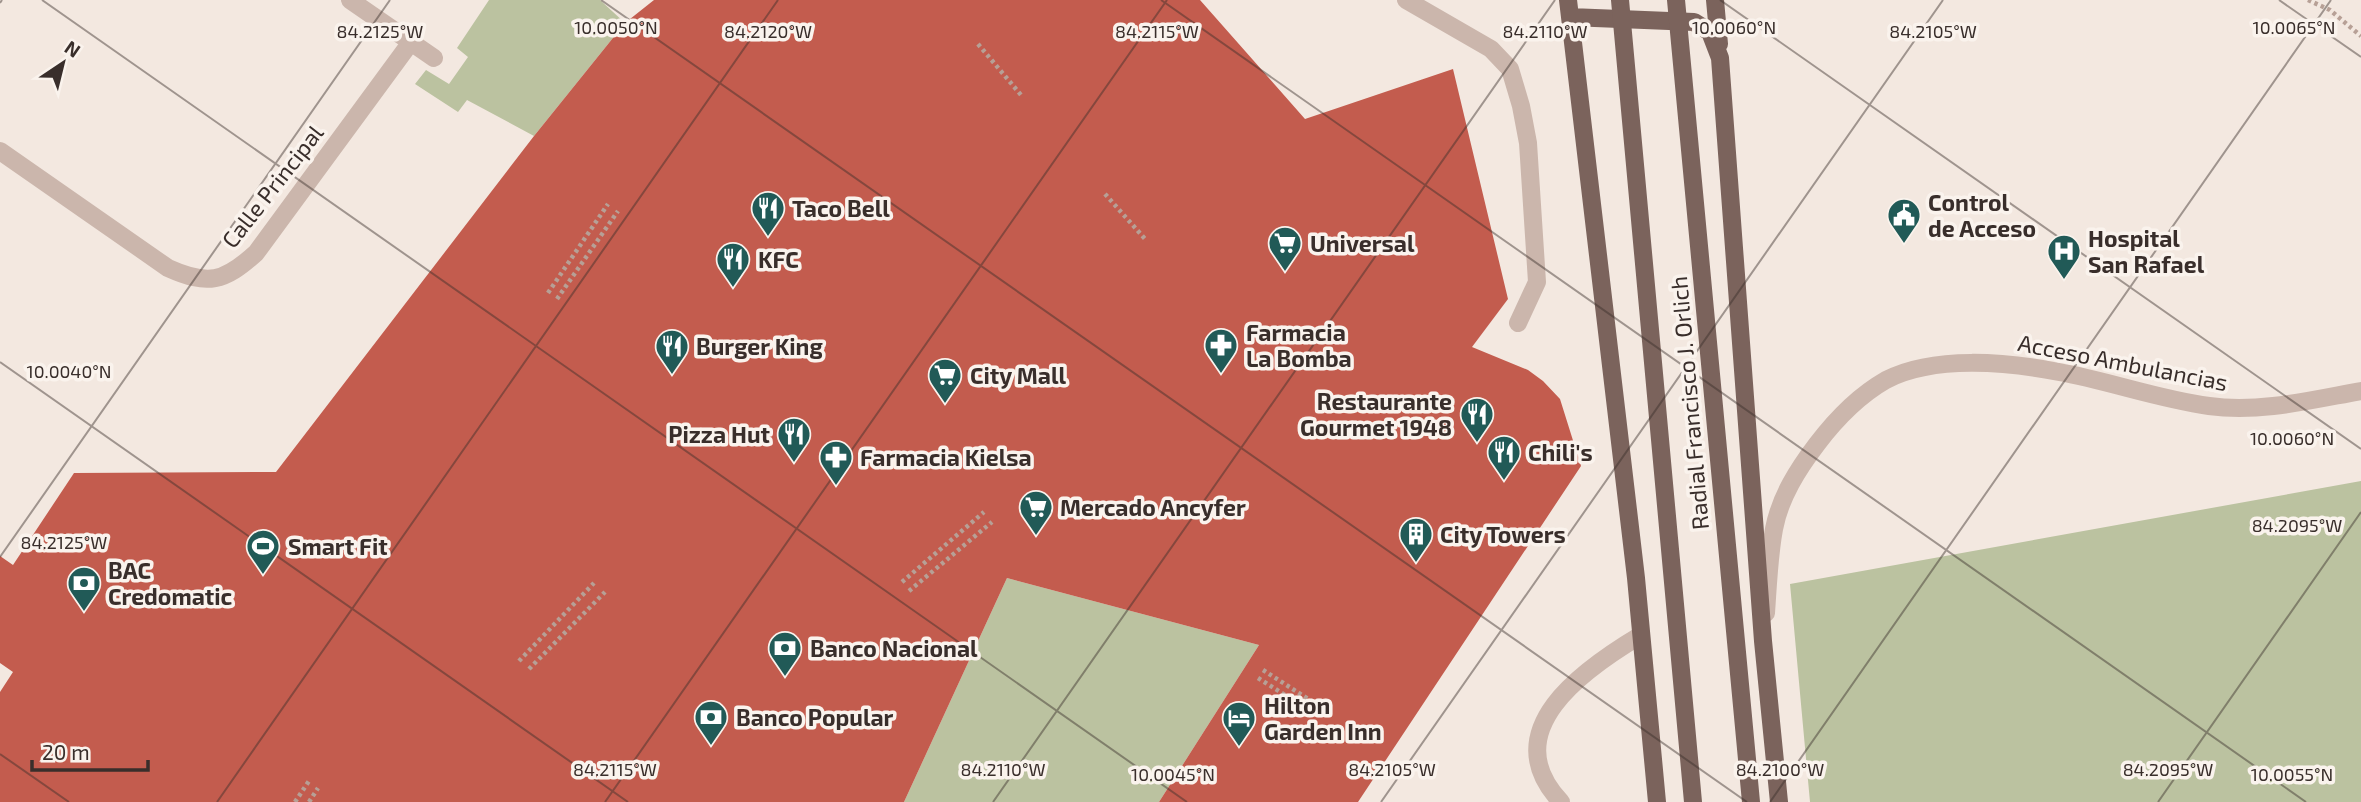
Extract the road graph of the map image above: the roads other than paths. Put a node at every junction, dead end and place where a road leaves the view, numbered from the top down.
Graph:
1 (350, 0) edge
2 (1406, 0) edge
3 (1620, 0) edge
4 (1676, 0) edge
5 (1715, 0) edge
6 (1569, 9) edge
7 (411, 42) junction
8 (433, 58) dead end
9 (1720, 58) junction
10 (0, 151) edge
11 (1518, 323) dead end
12 (2361, 391) edge
13 (1641, 635) junction
14 (1763, 641) junction
15 (1561, 802) edge
16 (1657, 802) edge
17 (1693, 802) edge
18 (1751, 802) edge
19 (1779, 802) edge

1 - 7 street
2 - 11 street
3 - 17 main road, Radial Francisco J. Orlich, bridge
4 - 18 main road, Radial Francisco J. Orlich, bridge
5 - 9 main road
6 - 9 main road
6 - 13 main road
7 - 8 street
7 - 10 street, Calle Principal
9 - 14 main road
12 - 14 street, Acceso Ambulancias
13 - 15 street
13 - 16 main road
14 - 19 main road

